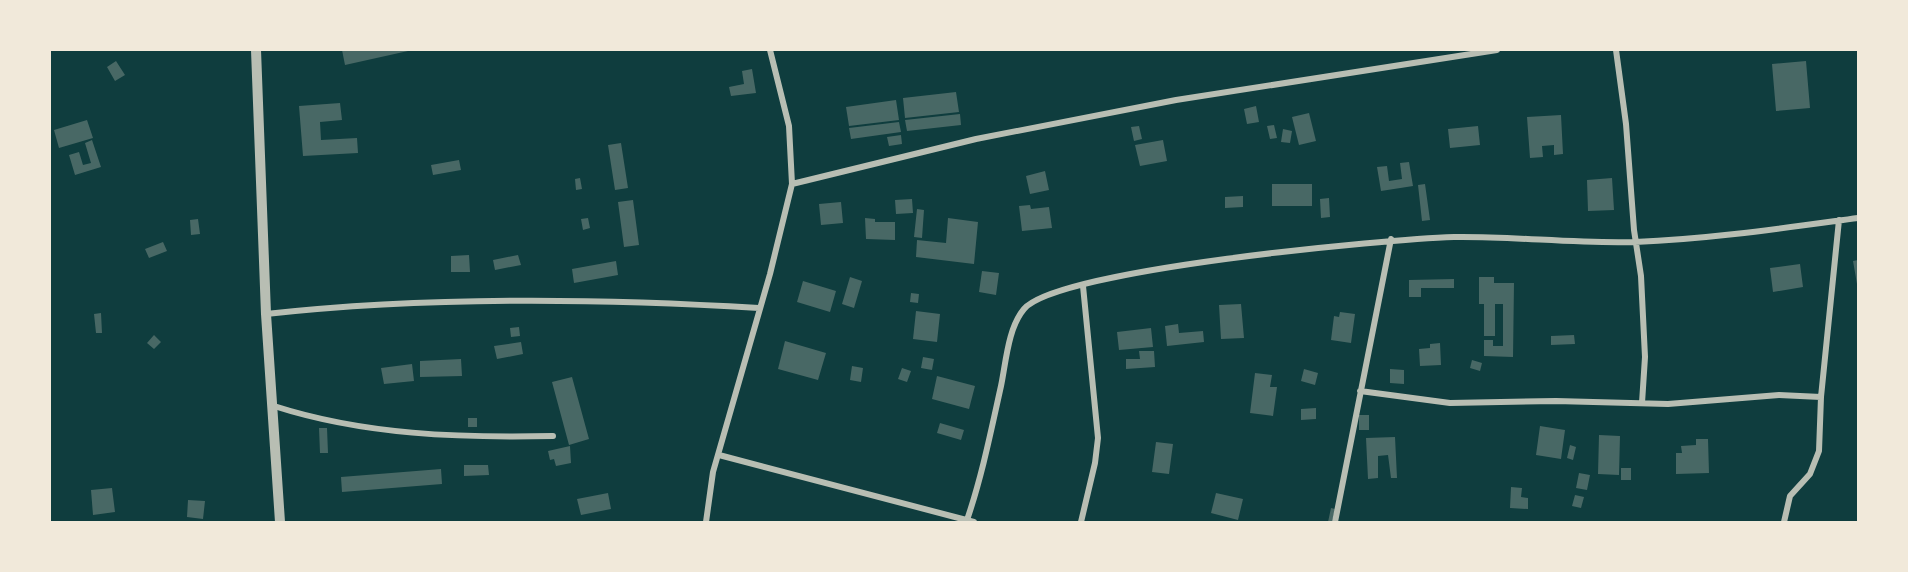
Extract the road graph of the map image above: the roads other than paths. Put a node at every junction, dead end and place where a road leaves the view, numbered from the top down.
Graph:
1 (256, 50) edge
2 (770, 50) edge
3 (1497, 50) edge
4 (1616, 50) edge
5 (792, 184) junction
6 (1858, 218) edge
7 (1839, 220) junction
8 (1391, 239) junction
9 (1635, 242) junction
10 (1083, 286) junction
11 (759, 308) junction
12 (266, 314) junction
13 (1360, 391) junction
14 (1821, 397) junction
15 (1642, 403) junction
16 (274, 406) junction
17 (553, 436) dead end
18 (719, 455) junction
19 (967, 520) junction
20 (280, 522) edge
21 (706, 522) edge
22 (974, 522) edge
23 (1081, 522) edge
24 (1335, 522) edge
25 (1784, 522) edge

1 - 12 street
2 - 5 street
3 - 5 street
4 - 9 street
5 - 11 street
6 - 7 street
7 - 9 street
7 - 14 street
8 - 9 street
8 - 10 street
8 - 13 street
9 - 15 street
10 - 19 street
10 - 23 street
11 - 12 street
11 - 18 street
12 - 16 street
13 - 15 street
13 - 24 street
14 - 15 street
14 - 25 street
16 - 17 street
16 - 20 street
18 - 19 street
18 - 21 street
19 - 22 street

